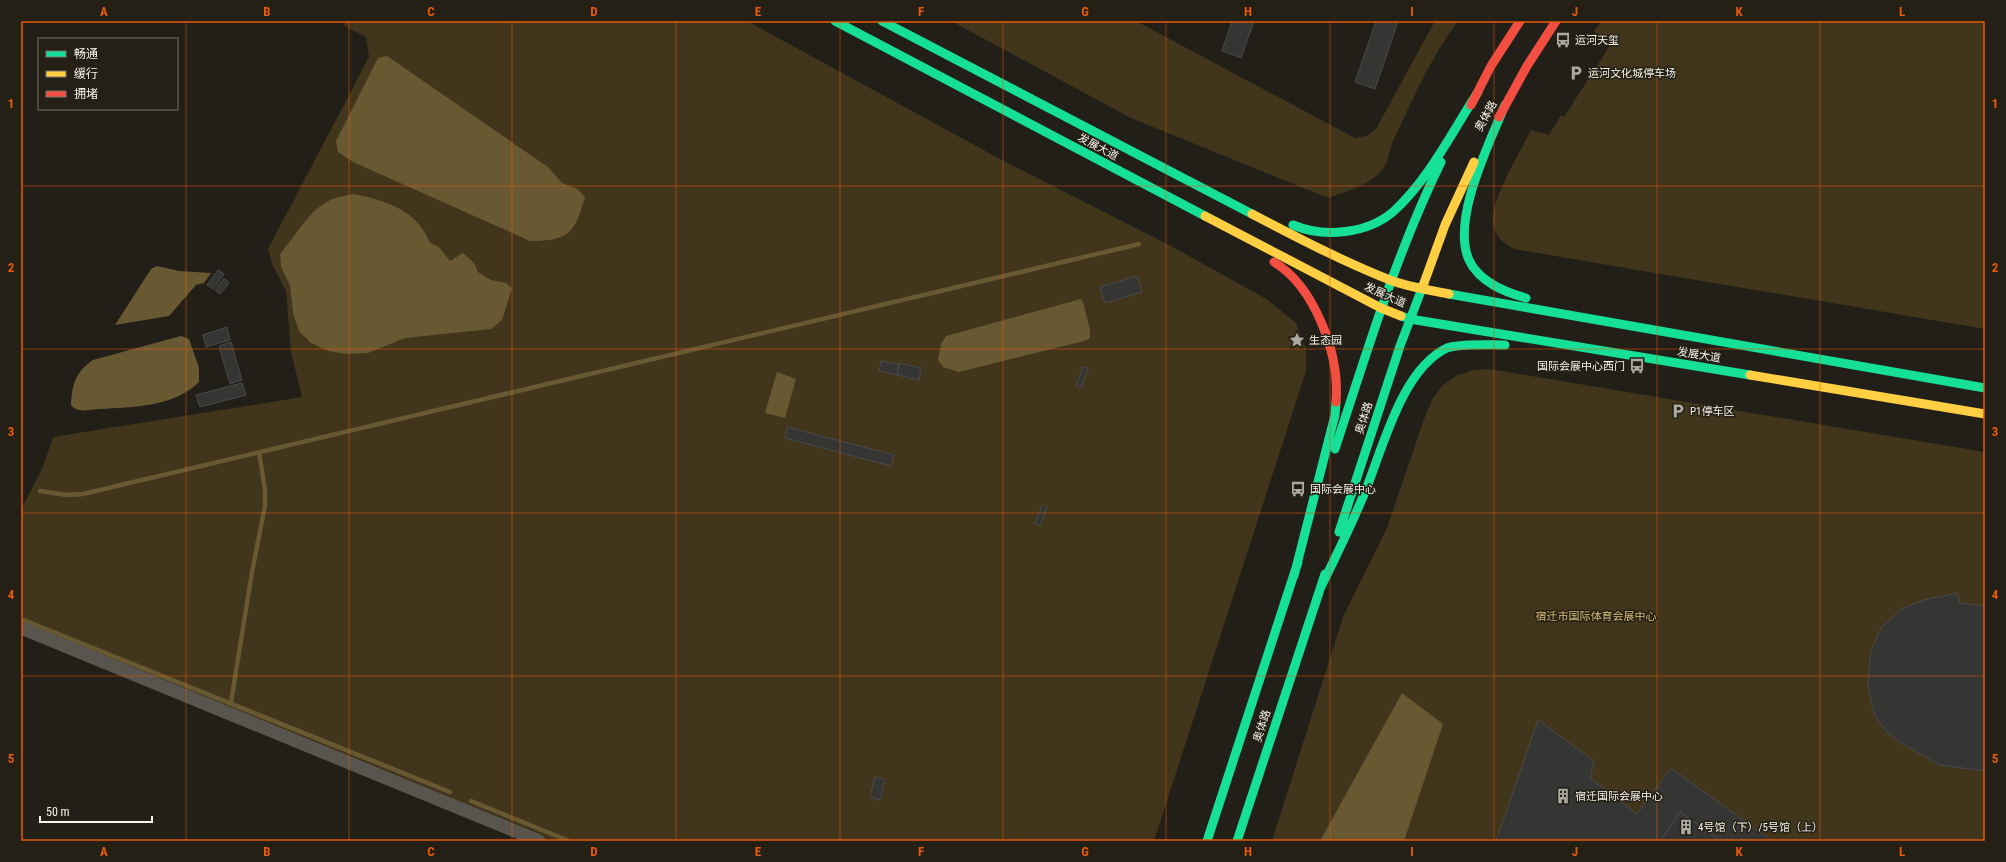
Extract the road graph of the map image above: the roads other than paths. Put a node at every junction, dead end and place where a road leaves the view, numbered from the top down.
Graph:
1 (835, 21) edge
2 (882, 21) edge
3 (1520, 21) edge
4 (1556, 21) edge
5 (1478, 92) junction
6 (1505, 105) junction
7 (1130, 151) junction
8 (1118, 172) junction
9 (1390, 280) junction
10 (1421, 289) junction
11 (1381, 308) junction
12 (1410, 319) junction
13 (1619, 324) junction
14 (1610, 352) junction
15 (1985, 388) edge
16 (1985, 414) edge
17 (1294, 576) junction
18 (1321, 587) junction
19 (21, 628) edge
20 (539, 841) edge
21 (1207, 841) edge
22 (1237, 841) edge

1 - 8 main road, 发展大道
2 - 7 main road, 发展大道
3 - 5 main road, 奥体路
4 - 6 main road, 奥体路
5 - 7 main road
5 - 9 main road, 奥体路
6 - 10 main road, 奥体路
6 - 13 main road
7 - 9 main road, 发展大道
8 - 11 main road, 发展大道
8 - 17 main road
9 - 10 main road, 发展大道
9 - 11 main road, 奥体路
10 - 12 main road, 奥体路
10 - 13 main road, 发展大道
11 - 12 main road, 发展大道
11 - 17 main road, 奥体路
12 - 14 main road, 发展大道
12 - 18 main road, 奥体路
13 - 15 main road, 发展大道
14 - 16 main road, 发展大道
14 - 18 main road
17 - 21 main road, 奥体路
18 - 22 main road, 奥体路
19 - 20 street

